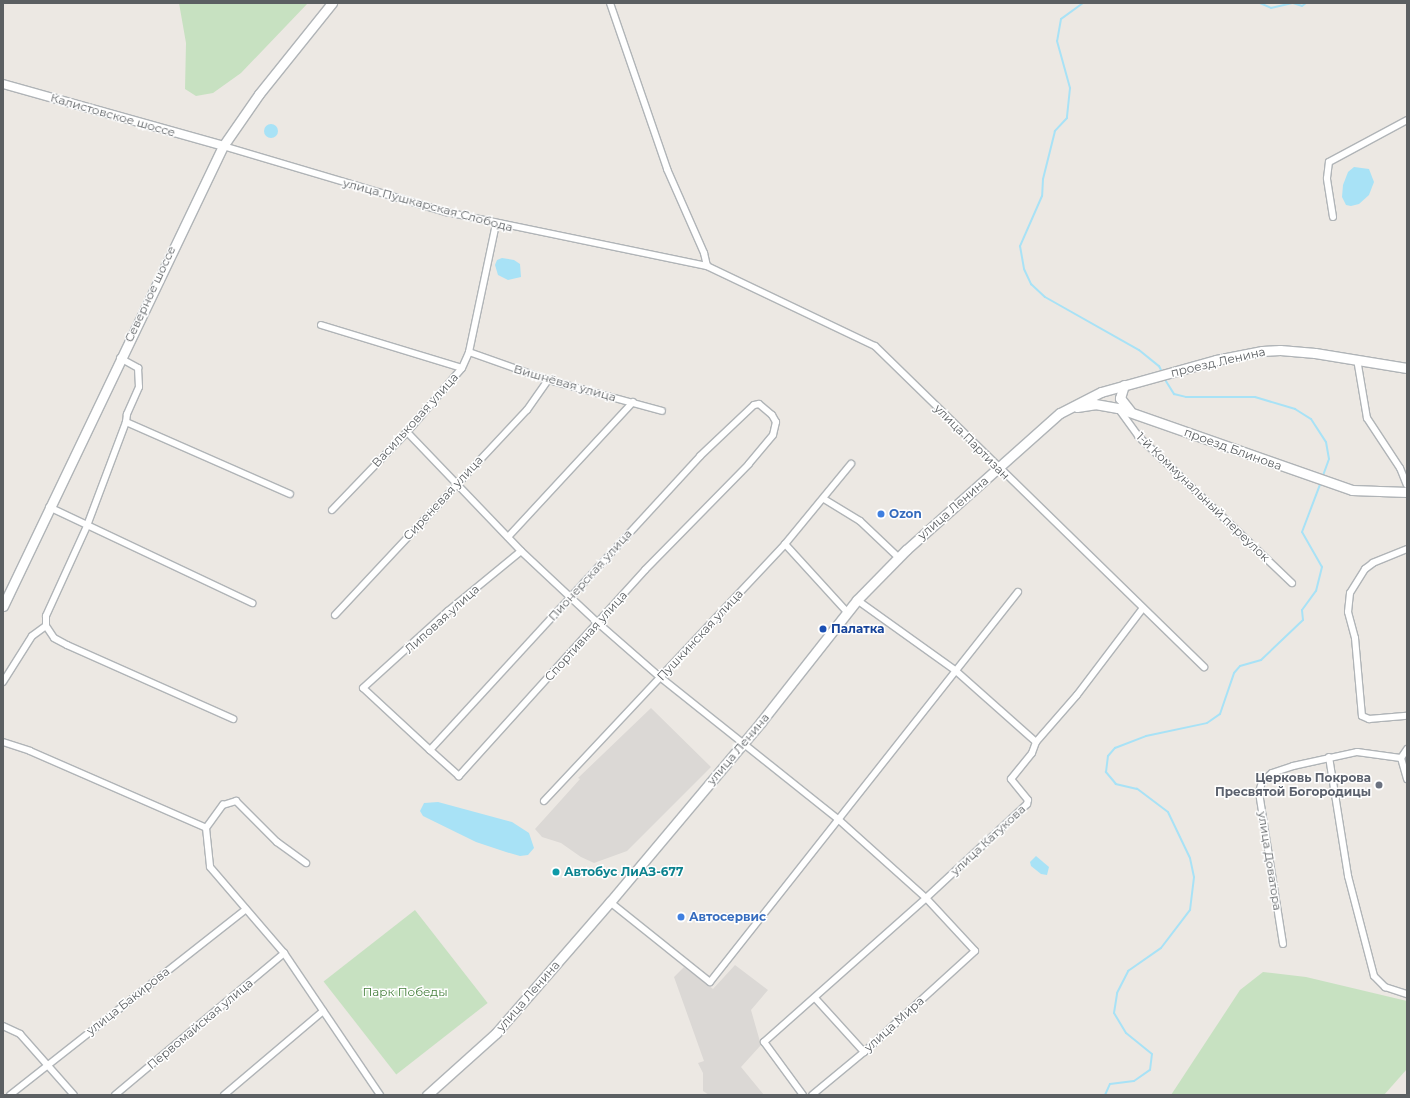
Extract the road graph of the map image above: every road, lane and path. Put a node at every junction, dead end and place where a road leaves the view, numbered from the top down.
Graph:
1 (332, 3) edge
2 (610, 3) edge
3 (3, 84) edge
4 (1407, 120) edge
5 (223, 146) junction
6 (1333, 217) dead end
7 (496, 224) junction
8 (707, 266) junction
9 (320, 325) dead end
10 (469, 352) junction
11 (120, 358) junction
12 (1357, 359) junction
13 (462, 368) junction
14 (1407, 368) edge
15 (548, 380) junction
16 (1124, 385) junction
17 (633, 402) junction
18 (754, 405) joint
19 (1118, 408) junction
20 (662, 411) dead end
21 (1060, 413) junction
22 (1133, 414) junction
23 (126, 422) junction
24 (407, 432) junction
25 (851, 464) dead end
26 (998, 468) junction
27 (457, 482) junction
28 (1407, 485) edge
29 (1407, 492) edge
30 (290, 494) dead end
31 (824, 499) junction
32 (49, 507) junction
33 (332, 510) dead end
34 (87, 526) junction
35 (508, 537) junction
36 (786, 544) junction
37 (1407, 549) edge
38 (521, 550) junction
39 (898, 557) junction
40 (1292, 583) dead end
41 (1018, 592) dead end
42 (570, 597) junction
43 (857, 600) junction
44 (252, 603) dead end
45 (3, 606) edge
46 (1143, 608) junction
47 (847, 612) junction
48 (335, 615) dead end
49 (598, 623) junction
50 (46, 626) junction
51 (1204, 667) dead end
52 (956, 671) junction
53 (660, 677) junction
54 (3, 682) edge
55 (363, 688) joint
56 (1407, 716) edge
57 (233, 719) dead end
58 (3, 742) edge
59 (744, 742) junction
60 (1036, 742) junction
61 (1407, 749) edge
62 (430, 750) junction
63 (1329, 757) junction
64 (1401, 758) junction
65 (1407, 779) edge
66 (544, 801) dead end
67 (839, 820) junction
68 (206, 828) junction
69 (306, 863) dead end
70 (926, 898) junction
71 (610, 902) junction
72 (246, 909) junction
73 (1283, 944) dead end
74 (284, 953) junction
75 (1407, 994) edge
76 (815, 998) junction
77 (323, 1011) junction
78 (3, 1026) edge
79 (864, 1052) junction
80 (48, 1064) junction
81 (10, 1095) edge
82 (74, 1095) edge
83 (115, 1095) edge
84 (224, 1095) edge
85 (380, 1095) edge
86 (427, 1095) edge
87 (804, 1095) edge
88 (812, 1095) edge

1 - 5 main road, Северное шоссе
2 - 8 street
3 - 5 street, Калистовское шоссе
4 - 6 street
5 - 7 street, улица Пушкарская Слобода
5 - 11 main road, Северное шоссе
7 - 8 street, улица Пушкарская Слобода
7 - 10 street, Васильковая улица
8 - 26 street, улица Партизан
9 - 13 street
10 - 13 street, Васильковая улица
10 - 15 street, Вишнёвая улица
11 - 23 street
11 - 32 main road, Северное шоссе
12 - 14 main road, проезд Ленина
12 - 16 main road, проезд Ленина
12 - 28 street
13 - 24 street, Васильковая улица
15 - 17 street, Вишнёвая улица
15 - 27 street, Сиреневая улица
16 - 21 main road, проезд Ленина
16 - 22 main road
17 - 20 street, Вишнёвая улица
17 - 35 street
18 - 42 street, Пионерская улица
18 - 49 street, Спортивная улица
19 - 21 main road, проезд Блинова
19 - 22 main road, проезд Блинова
19 - 40 street, 1-й Коммунальный переулок
21 - 26 main road, улица Ленина
22 - 29 main road, проезд Блинова
23 - 30 street
23 - 34 street
24 - 27 street
24 - 33 street, Васильковая улица
25 - 31 street, Пушкинская улица
26 - 39 main road, улица Ленина
26 - 46 street, улица Партизан
27 - 35 street
27 - 48 street, Сиреневая улица
31 - 36 street, Пушкинская улица
31 - 39 street
32 - 34 street
32 - 45 main road, Северное шоссе
34 - 44 street
34 - 50 street
35 - 38 street
36 - 47 street
36 - 53 street, Пушкинская улица
37 - 56 street
38 - 42 street
38 - 55 street, Липовая улица
39 - 43 main road, улица Ленина
41 - 52 street
42 - 49 street
42 - 62 street, Пионерская улица
43 - 47 main road, улица Ленина
43 - 52 street
46 - 51 street, улица Партизан
46 - 60 street, улица Катукова
47 - 59 main road, улица Ленина
49 - 53 street
49 - 62 street, Спортивная улица
50 - 54 street
50 - 57 street
52 - 60 street
52 - 67 street
53 - 59 street
53 - 66 street, Пушкинская улица
55 - 62 street, Спортивная улица
58 - 68 street
59 - 67 street
59 - 71 main road, улица Ленина
60 - 70 street, улица Катукова
61 - 64 street
63 - 64 street, улица Доватора
63 - 73 street, улица Доватора
63 - 75 street
64 - 65 street
67 - 70 street
67 - 71 street
68 - 69 street
68 - 72 street
70 - 76 street, улица Катукова
70 - 79 street, улица Мира
71 - 86 main road, улица Ленина
72 - 74 street
72 - 80 street, улица Бакирова
74 - 77 street
74 - 83 street, Первомайская улица
76 - 79 street
76 - 87 street, улица Катукова
77 - 84 street
77 - 85 street
78 - 80 street
79 - 88 street, улица Мира
80 - 81 street, улица Бакирова
80 - 82 street

